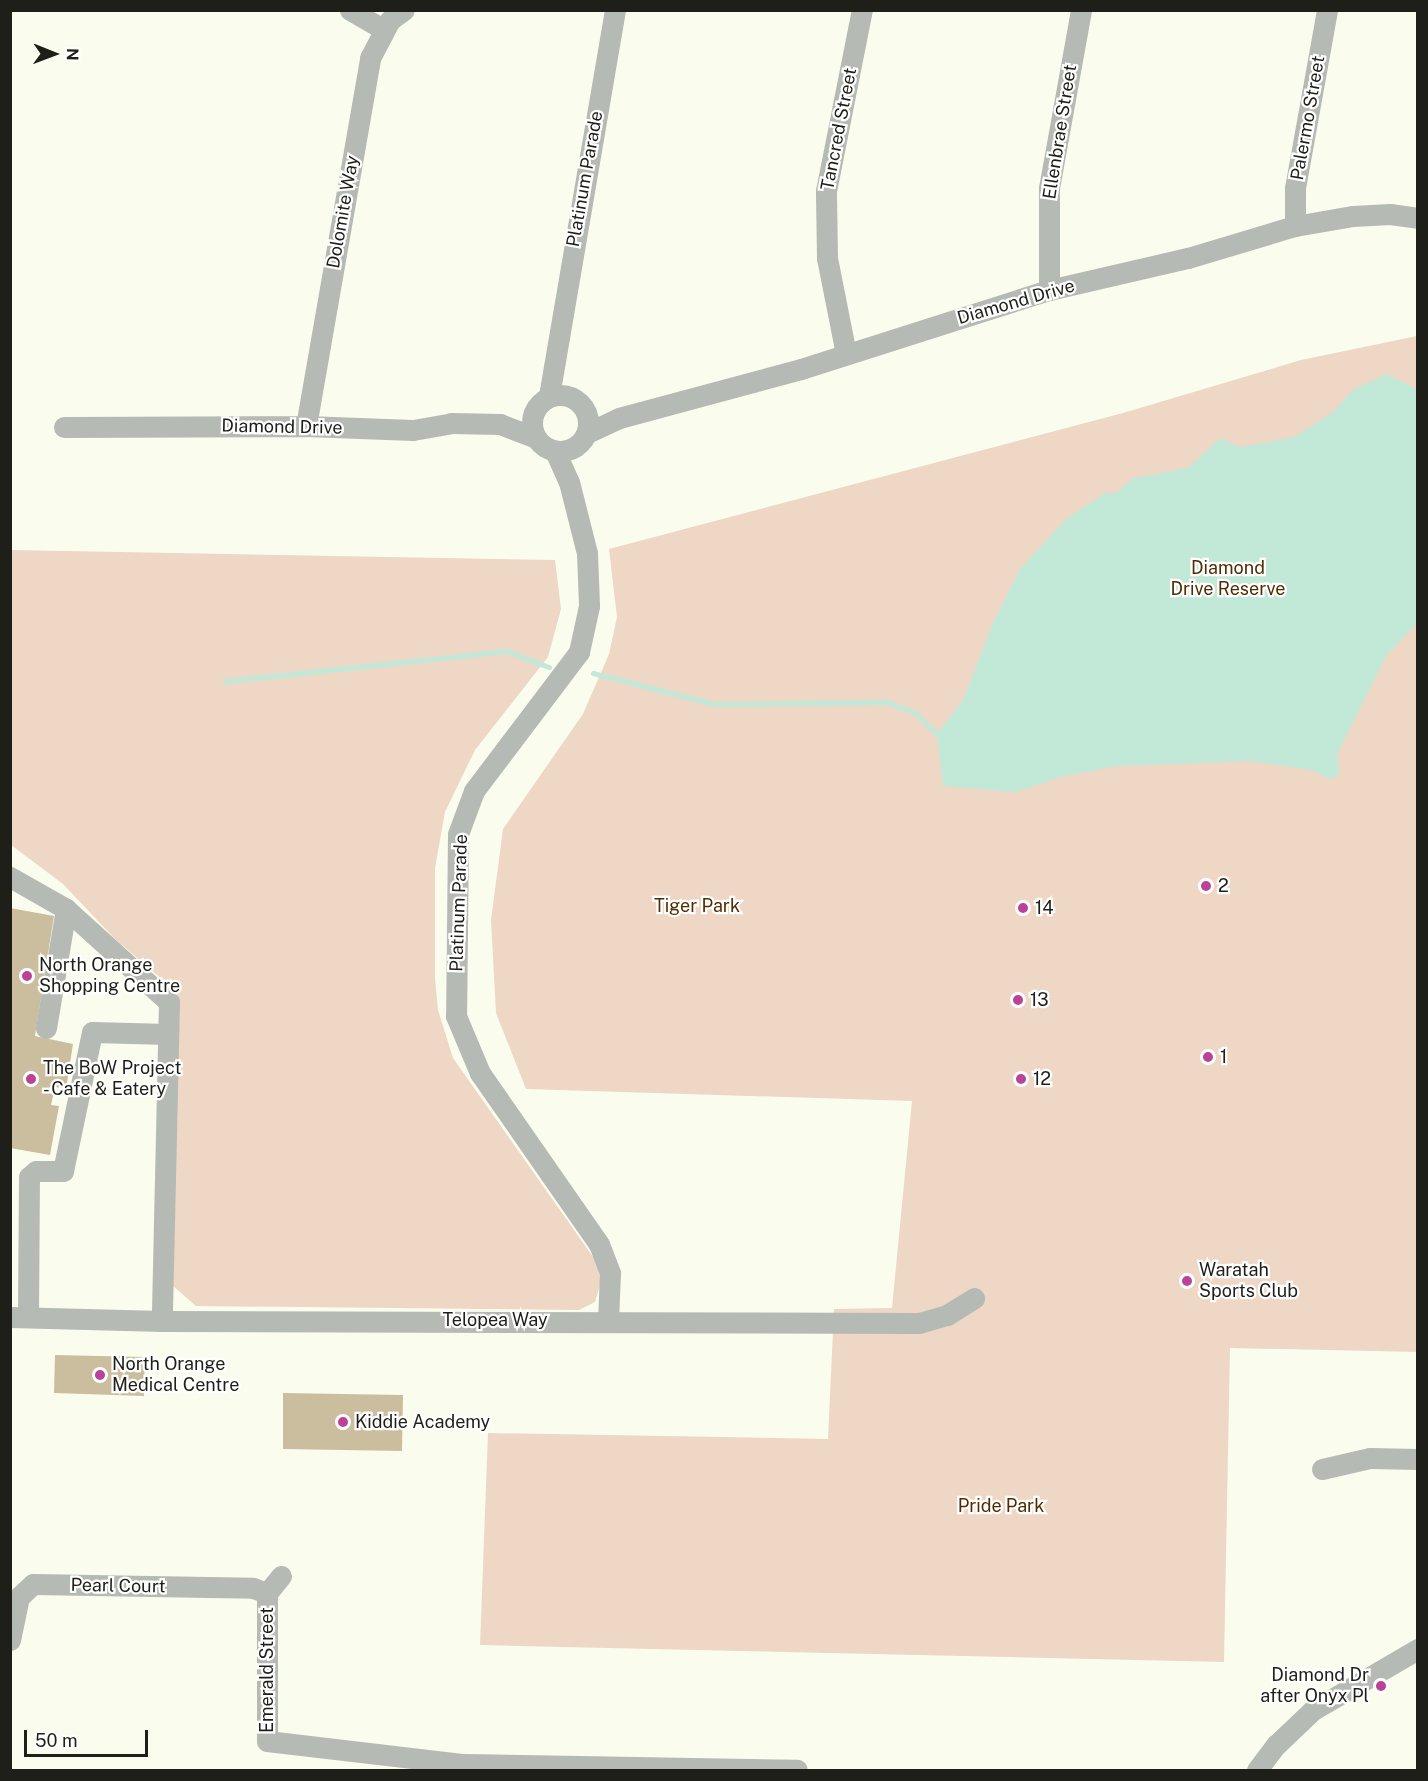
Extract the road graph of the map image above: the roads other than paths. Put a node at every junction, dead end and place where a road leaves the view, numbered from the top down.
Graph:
1 (351, 10) edge
2 (404, 10) edge
3 (615, 10) edge
4 (862, 10) edge
5 (1082, 10) edge
6 (1327, 10) edge
7 (384, 30) junction
8 (1418, 218) edge
9 (1295, 226) junction
10 (1049, 290) junction
11 (846, 354) junction
12 (566, 398) junction
13 (533, 414) junction
14 (619, 418) junction
15 (500, 424) junction
16 (306, 426) junction
17 (64, 427) dead end
18 (536, 438) junction
19 (572, 444) junction
20 (10, 878) edge
21 (66, 909) junction
22 (46, 1028) dead end
23 (168, 1034) junction
24 (974, 1298) dead end
25 (19, 1317) edge
26 (608, 1320) junction
27 (162, 1321) junction
28 (1418, 1459) edge
29 (1322, 1470) dead end
30 (281, 1576) dead end
31 (267, 1593) junction
32 (10, 1640) edge
33 (1418, 1649) edge
34 (368, 1763) edge
35 (797, 1770) edge
36 (1257, 1770) edge

1 - 7 street
2 - 7 street, Dolomite Way
3 - 12 street, Platinum Parade
4 - 11 street, Tancred Street
5 - 10 street, Ellenbrae Street
6 - 9 street, Palermo Street
7 - 16 street, Dolomite Way
8 - 9 street, Diamond Drive
9 - 10 street, Diamond Drive
10 - 11 street, Diamond Drive
11 - 14 street, Diamond Drive
12 - 13 street
12 - 14 street
12 - 19 street, Platinum Parade
13 - 15 street, Diamond Drive
13 - 18 street
14 - 19 street, Diamond Drive
15 - 16 street, Diamond Drive
15 - 18 street, Diamond Drive
16 - 17 street, Diamond Drive
18 - 19 street, Diamond Drive
19 - 26 street, Platinum Parade
20 - 21 street
21 - 22 street
21 - 23 street
23 - 25 street
23 - 27 street
24 - 26 street, Telopea Way
25 - 27 street, Telopea Way
26 - 27 street, Telopea Way
28 - 29 street
30 - 31 street, Emerald Street
31 - 32 street, Pearl Court
31 - 34 street, Emerald Street
33 - 36 street
34 - 35 street, Emerald Street

